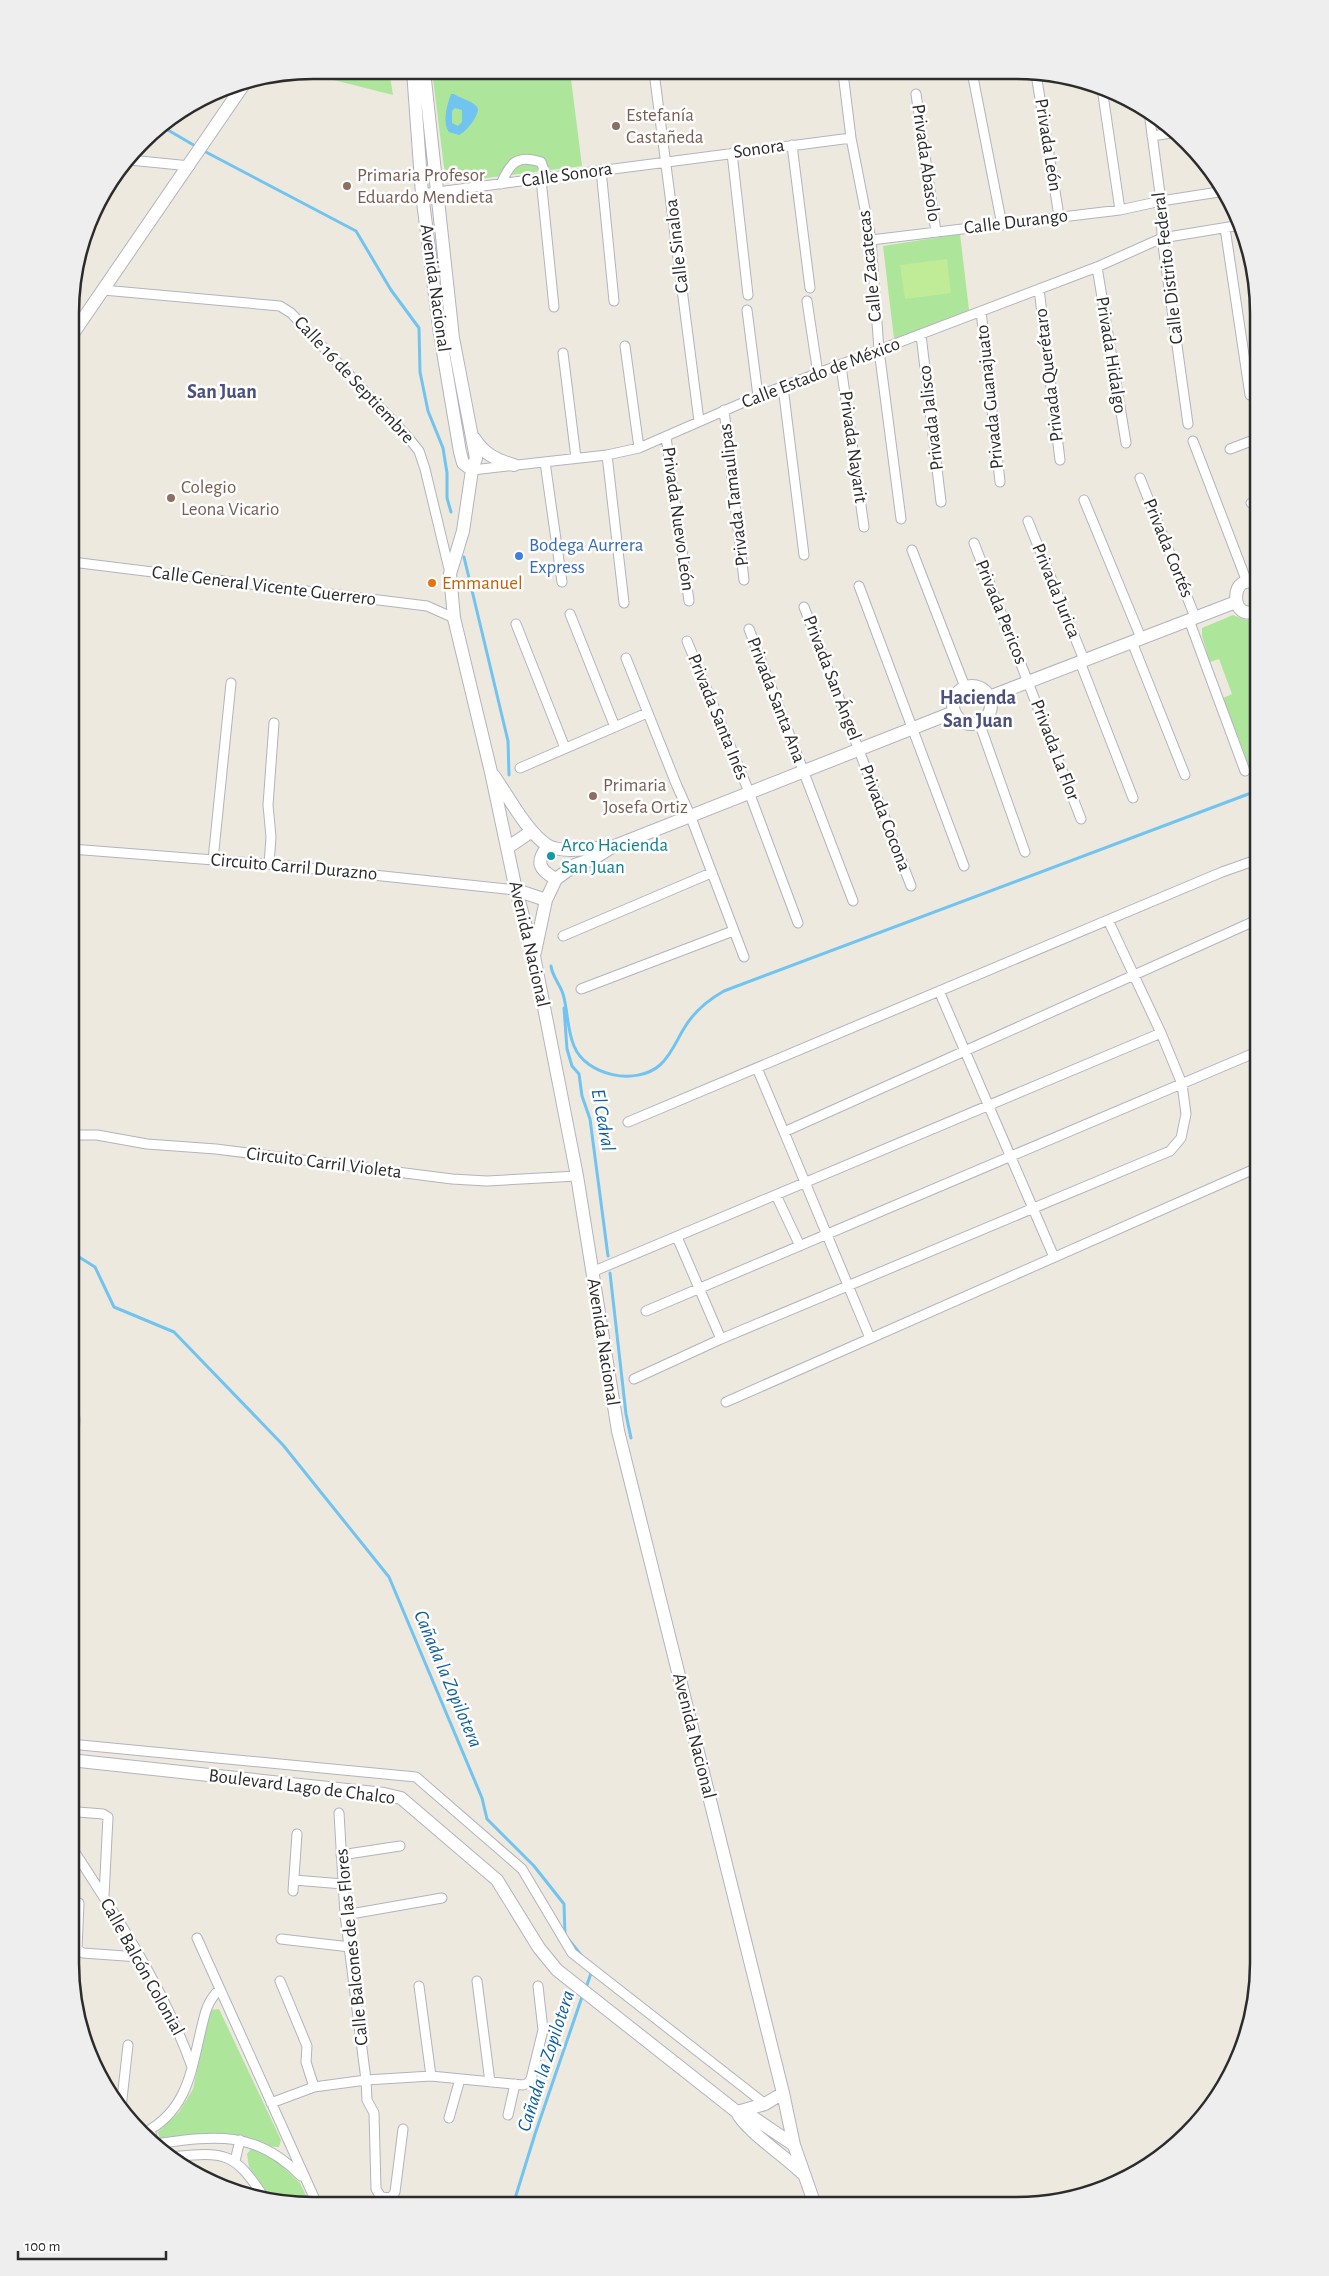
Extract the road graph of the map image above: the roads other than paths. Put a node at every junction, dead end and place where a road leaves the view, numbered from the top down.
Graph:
1 (413, 79) edge
2 (425, 79) edge
3 (655, 79) edge
4 (844, 79) edge
5 (973, 79) edge
6 (1037, 80) edge
7 (239, 91) edge
8 (916, 94) dead end
9 (1103, 96) edge
10 (1150, 121) edge
11 (1166, 134) edge
12 (1152, 136) junction
13 (852, 138) junction
14 (792, 145) junction
15 (732, 153) junction
16 (136, 161) edge
17 (667, 163) junction
18 (190, 166) junction
19 (601, 170) junction
20 (544, 178) junction
21 (501, 184) junction
22 (437, 192) junction
23 (1217, 193) edge
24 (422, 194) junction
25 (1161, 201) junction
26 (1120, 210) junction
27 (1059, 216) junction
28 (1002, 225) junction
29 (1233, 226) edge
30 (1225, 228) junction
31 (936, 232) junction
32 (1162, 238) junction
33 (871, 240) junction
34 (1097, 267) junction
35 (810, 288) dead end
36 (1039, 289) junction
37 (103, 290) junction
38 (748, 295) dead end
39 (614, 301) dead end
40 (807, 301) dead end
41 (554, 307) dead end
42 (747, 310) dead end
43 (981, 311) junction
44 (79, 325) edge
45 (921, 335) junction
46 (625, 346) dead end
47 (879, 350) junction
48 (563, 353) dead end
49 (841, 366) junction
50 (818, 374) junction
51 (782, 387) junction
52 (1250, 395) dead end
53 (758, 396) junction
54 (724, 410) junction
55 (699, 421) junction
56 (1188, 424) dead end
57 (470, 433) junction
58 (666, 437) junction
59 (1194, 441) dead end
60 (1250, 441) edge
61 (1126, 443) dead end
62 (638, 448) junction
63 (1230, 449) dead end
64 (607, 455) junction
65 (576, 458) junction
66 (1060, 460) dead end
67 (545, 462) junction
68 (514, 465) junction
69 (472, 470) junction
70 (1140, 478) dead end
71 (1000, 482) dead end
72 (1084, 500) dead end
73 (941, 502) dead end
74 (901, 519) dead end
75 (1028, 521) dead end
76 (864, 527) dead end
77 (974, 543) dead end
78 (912, 550) dead end
79 (804, 555) dead end
80 (79, 563) edge
81 (450, 574) junction
82 (1250, 577) edge
83 (744, 580) dead end
84 (562, 582) dead end
85 (1250, 585) edge
86 (859, 586) dead end
87 (689, 601) dead end
88 (1236, 602) junction
89 (624, 603) dead end
90 (804, 607) dead end
91 (1250, 610) edge
92 (570, 614) dead end
93 (454, 618) junction
94 (1192, 619) junction
95 (516, 624) dead end
96 (749, 629) dead end
97 (1136, 640) junction
98 (687, 641) dead end
99 (626, 658) dead end
100 (1082, 661) junction
101 (1029, 682) junction
102 (231, 684) dead end
103 (965, 687) junction
104 (989, 697) junction
105 (954, 712) junction
106 (647, 713) junction
107 (979, 722) junction
108 (274, 723) dead end
109 (615, 727) junction
110 (913, 728) junction
111 (565, 748) junction
112 (859, 749) junction
113 (520, 768) dead end
114 (804, 771) junction
115 (1245, 771) dead end
116 (491, 772) junction
117 (1185, 775) dead end
118 (749, 792) junction
119 (1134, 798) dead end
120 (690, 816) junction
121 (1081, 819) dead end
122 (532, 831) junction
123 (548, 846) junction
124 (612, 847) junction
125 (507, 848) junction
126 (79, 850) edge
127 (1025, 852) dead end
128 (214, 860) junction
129 (1250, 862) edge
130 (269, 864) junction
131 (964, 866) dead end
132 (711, 873) junction
133 (556, 879) junction
134 (911, 886) dead end
135 (516, 890) junction
136 (546, 900) junction
137 (852, 901) dead end
138 (1108, 920) junction
139 (798, 923) dead end
140 (1250, 923) edge
141 (734, 930) junction
142 (563, 936) dead end
143 (534, 956) junction
144 (744, 957) dead end
145 (1134, 975) junction
146 (581, 989) dead end
147 (939, 991) junction
148 (1161, 1033) junction
149 (965, 1051) junction
150 (1250, 1055) edge
151 (757, 1068) junction
152 (1182, 1084) junction
153 (989, 1106) junction
154 (628, 1122) dead end
155 (784, 1132) junction
156 (79, 1135) edge
157 (1011, 1156) junction
158 (1250, 1171) edge
159 (577, 1176) junction
160 (805, 1183) junction
161 (776, 1195) junction
162 (1033, 1208) junction
163 (827, 1234) junction
164 (676, 1237) junction
165 (800, 1246) junction
166 (1054, 1257) junction
167 (592, 1272) junction
168 (848, 1286) junction
169 (699, 1288) junction
170 (646, 1311) dead end
171 (870, 1338) junction
172 (721, 1339) junction
173 (634, 1379) dead end
174 (726, 1402) dead end
175 (79, 1745) edge
176 (79, 1761) edge
177 (79, 1812) edge
178 (339, 1813) dead end
179 (298, 1834) dead end
180 (400, 1846) dead end
181 (341, 1855) junction
182 (79, 1858) edge
183 (294, 1880) junction
184 (343, 1884) junction
185 (293, 1891) dead end
186 (104, 1896) junction
187 (442, 1898) dead end
188 (345, 1916) junction
189 (197, 1938) dead end
190 (281, 1938) dead end
191 (350, 1947) junction
192 (79, 1951) edge
193 (139, 1957) junction
194 (280, 1981) dead end
195 (477, 1981) dead end
196 (419, 1986) dead end
197 (538, 1986) dead end
198 (220, 1989) junction
199 (128, 2045) dead end
200 (192, 2067) junction
201 (431, 2076) junction
202 (460, 2079) junction
203 (366, 2080) junction
204 (490, 2082) junction
205 (515, 2084) junction
206 (314, 2087) junction
207 (783, 2092) junction
208 (122, 2099) edge
209 (271, 2103) junction
210 (765, 2104) junction
211 (737, 2112) junction
212 (508, 2115) dead end
213 (449, 2118) dead end
214 (403, 2129) dead end
215 (149, 2130) edge
216 (240, 2140) junction
217 (163, 2143) edge
218 (794, 2145) junction
219 (180, 2156) edge
220 (235, 2160) junction
221 (802, 2174) junction
222 (306, 2182) junction
223 (258, 2191) edge
224 (314, 2197) edge
225 (380, 2197) edge
226 (392, 2197) edge
227 (812, 2197) edge

1 - 24 main road, Avenida Nacional
2 - 22 main road, Avenida Nacional
3 - 17 street, Calle Sinaloa
4 - 13 street, Calle Zacatecas
5 - 28 street
6 - 27 street, Privada León
7 - 18 main road
8 - 31 street, Privada Abasolo
9 - 26 street
10 - 12 street, Calle Distrito Federal
11 - 12 street
12 - 25 street, Calle Distrito Federal
13 - 14 street, Sonora
13 - 33 street, Calle Zacatecas
14 - 15 street, Sonora
14 - 35 street
15 - 17 street, Sonora
15 - 38 street
16 - 18 street
17 - 19 street, Calle Sonora
17 - 55 street, Calle Sinaloa
18 - 37 main road
19 - 20 street, Calle Sonora
19 - 39 street
20 - 21 street, Calle Sonora
20 - 21 street
20 - 41 street
21 - 22 street, Calle Sonora
22 - 24 street, Calle Sonora
22 - 57 main road, Avenida Nacional
23 - 25 street, Calle Durango
24 - 69 main road, Avenida Nacional
25 - 26 street, Calle Durango
25 - 32 street, Calle Distrito Federal
26 - 27 street, Calle Durango
27 - 28 street, Calle Durango
28 - 31 street, Calle Durango
29 - 30 street, Calle Estado de México
30 - 32 street, Calle Estado de México
30 - 52 street
31 - 33 street, Calle Durango
32 - 34 street, Calle Estado de México
32 - 56 street, Calle Distrito Federal
33 - 47 street, Calle Zacatecas
34 - 36 street, Calle Estado de México
34 - 61 street, Privada Hidalgo
36 - 43 street, Calle Estado de México
36 - 66 street, Privada Querétaro
37 - 44 main road
37 - 81 street, Calle 16 de Septiembre
40 - 50 street
42 - 53 street
43 - 45 street, Calle Estado de México
43 - 71 street, Privada Guanajuato
45 - 47 street, Calle Estado de México
45 - 73 street, Privada Jalisco
46 - 62 street
47 - 49 street, Calle Estado de México
47 - 74 street, Calle Zacatecas
48 - 65 street
49 - 50 street, Calle Estado de México
49 - 76 street, Privada Nayarit
50 - 51 street, Calle Estado de México
51 - 53 street, Calle Estado de México
51 - 79 street
53 - 54 street, Calle Estado de México
54 - 55 street, Calle Estado de México
54 - 83 street, Privada Tamaulipas
55 - 58 street, Calle Estado de México
57 - 68 main road
57 - 69 main road, Avenida Nacional
58 - 62 street, Calle Estado de México
58 - 87 street, Privada Nuevo León
59 - 82 street
60 - 63 street
62 - 64 street, Calle Estado de México
64 - 65 street, Calle Estado de México
64 - 89 street
65 - 67 street, Calle Estado de México
67 - 68 street, Calle Estado de México
67 - 84 street
68 - 69 street, Calle Estado de México
69 - 81 main road, Avenida Nacional
70 - 94 street, Privada Cortés
72 - 97 street
75 - 100 street, Privada Jurica
77 - 101 street, Privada Pericos
78 - 103 street
80 - 93 street, Calle General Vicente Guerrero
81 - 93 main road, Avenida Nacional
85 - 88 main road
86 - 110 street
88 - 91 main road
88 - 94 main road
90 - 112 street, Privada San Ángel
92 - 109 street
93 - 116 main road, Avenida Nacional
94 - 97 main road
94 - 115 street, Privada Cortés
95 - 111 street
96 - 114 street, Privada Santa Ana
97 - 100 main road
97 - 117 street
98 - 118 street, Privada Santa Inés
99 - 106 street
100 - 101 main road
100 - 119 street, Privada Jurica
101 - 104 main road
101 - 121 street, Privada La Flor
102 - 128 street
103 - 104 main road
103 - 105 main road
104 - 107 main road
105 - 107 main road
105 - 110 main road
106 - 109 street
106 - 120 street
107 - 127 street
108 - 130 street
109 - 111 street
110 - 112 main road
110 - 131 street
111 - 113 street
112 - 114 main road
112 - 134 street, Privada Cocona
114 - 118 main road
114 - 137 street, Privada Santa Ana
116 - 122 main road
116 - 125 main road, Avenida Nacional
118 - 120 main road
118 - 139 street, Privada Santa Inés
120 - 124 main road
120 - 132 street
122 - 123 main road
122 - 125 main road
123 - 124 main road
123 - 133 main road
124 - 133 main road
125 - 135 main road, Avenida Nacional
126 - 128 street, Circuito Carril Durazno
128 - 130 street, Circuito Carril Durazno
129 - 138 street
130 - 135 street, Circuito Carril Durazno
132 - 141 street
132 - 142 street
133 - 136 main road
135 - 136 main road
135 - 143 main road, Avenida Nacional
136 - 143 main road
138 - 145 street
138 - 147 street
140 - 145 street
141 - 144 street
141 - 146 street
143 - 159 main road, Avenida Nacional
145 - 148 street
145 - 149 street
147 - 149 street
147 - 151 street
148 - 152 street
148 - 153 street
149 - 153 street
149 - 155 street
150 - 152 street
151 - 154 street
151 - 155 street
152 - 157 street
152 - 162 street
153 - 157 street
153 - 160 street
155 - 160 street
156 - 159 street, Circuito Carril Violeta
157 - 162 street
157 - 163 street
158 - 166 street
159 - 167 main road, Avenida Nacional
160 - 161 street
160 - 163 street
161 - 164 street
161 - 165 street
162 - 166 street
162 - 168 street
163 - 165 street
163 - 168 street
164 - 167 street
164 - 169 street
165 - 169 street
166 - 171 street
167 - 207 main road, Avenida Nacional
168 - 171 street
168 - 172 street
169 - 170 street
169 - 172 street
171 - 174 street
172 - 173 street
175 - 210 street
176 - 211 main road, Boulevard Lago de Chalco
177 - 186 street
178 - 181 street, Calle Balcones de las Flores
179 - 183 street
180 - 181 street
181 - 184 street, Calle Balcones de las Flores
182 - 186 street, Calle Balcón Colonial
183 - 184 street
183 - 185 street
184 - 188 street, Calle Balcones de las Flores
186 - 193 street, Calle Balcón Colonial
187 - 188 street
188 - 191 street, Calle Balcones de las Flores
189 - 198 street
190 - 191 street
191 - 203 street, Calle Balcones de las Flores
192 - 193 street
193 - 200 street, Calle Balcón Colonial
194 - 206 street
195 - 204 street
196 - 201 street
197 - 205 street
198 - 200 street, Calle Balcón Colonial
198 - 209 street
199 - 208 street
200 - 215 street, Calle Balcón Colonial
201 - 202 street
201 - 203 street
202 - 204 street
202 - 213 street
203 - 206 street
203 - 225 street, Calle Balcones de las Flores
204 - 205 street
205 - 212 street
206 - 209 street
207 - 210 main road
207 - 218 main road, Avenida Nacional
209 - 222 street
210 - 211 main road
211 - 218 main road, Boulevard Lago de Chalco
211 - 221 main road, Boulevard Lago de Chalco
214 - 226 street, Calle Balcones de las Flores
216 - 217 street
216 - 220 street
216 - 222 street
218 - 221 main road, Avenida Nacional
219 - 220 street
220 - 223 street
221 - 227 main road, Avenida Nacional
222 - 224 street

